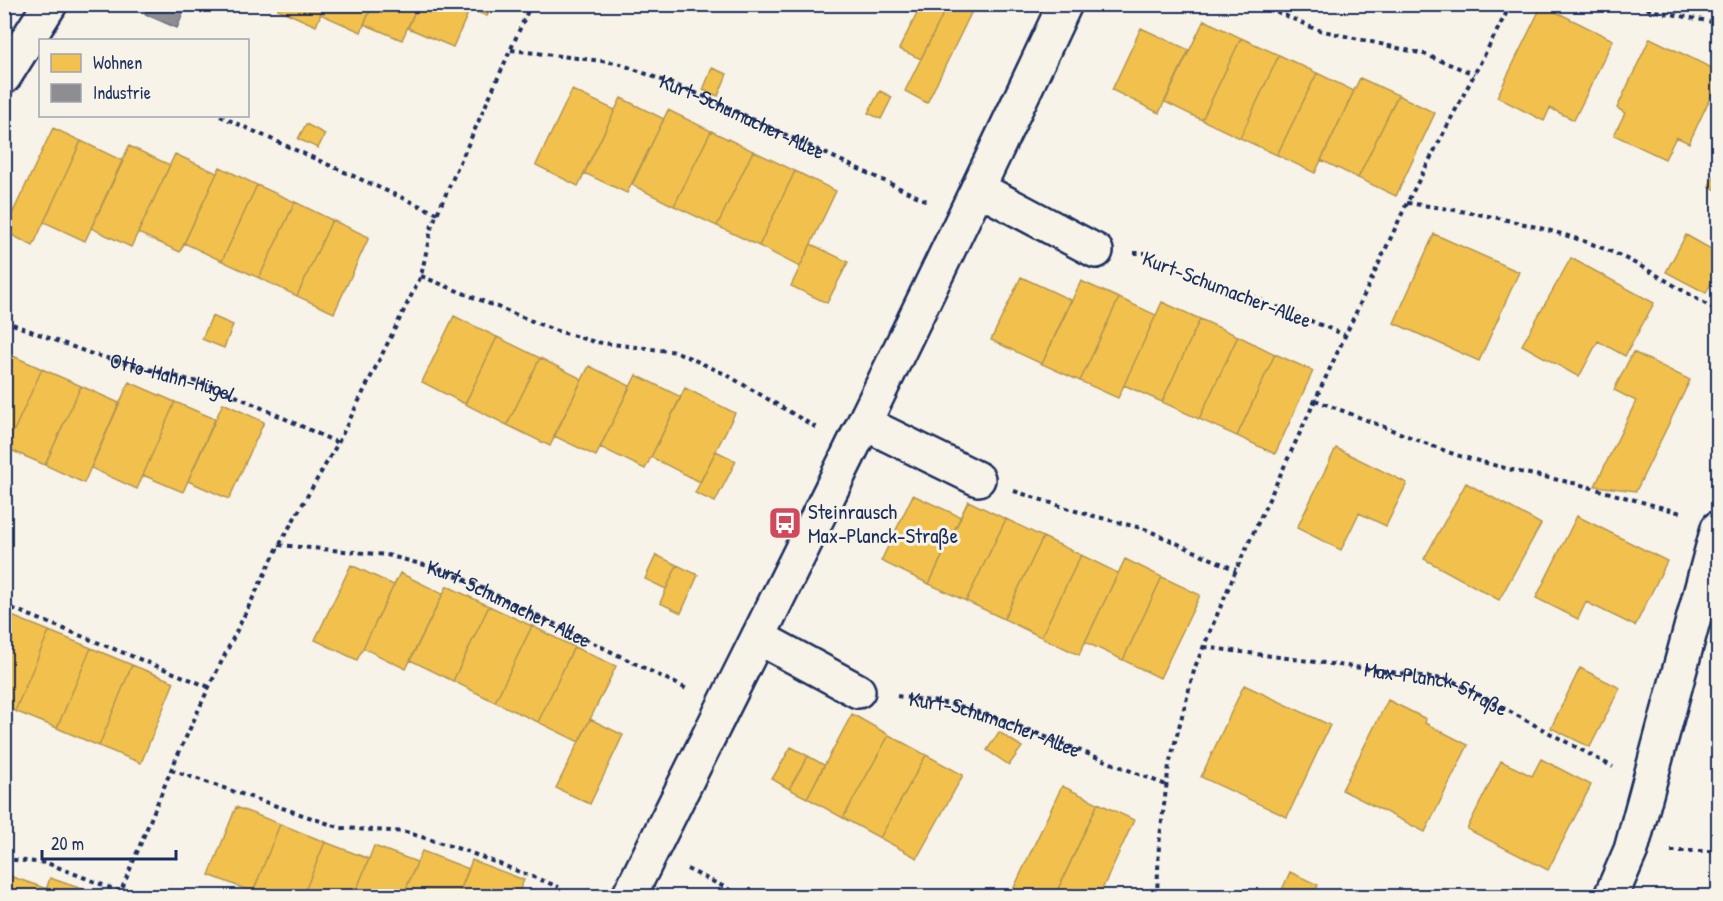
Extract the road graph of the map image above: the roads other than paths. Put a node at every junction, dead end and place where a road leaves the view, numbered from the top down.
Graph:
1 (50, 4) edge
2 (1065, 4) edge
3 (4, 77) edge
4 (979, 189) junction
5 (1095, 251) road end
6 (858, 436) junction
7 (978, 479) road end
8 (1719, 528) edge
9 (758, 637) junction
10 (858, 691) road end
11 (629, 897) edge
12 (1611, 897) edge

1 - 3 street
2 - 4 street
4 - 5 street
4 - 6 street
6 - 7 street
6 - 9 street
8 - 12 street
9 - 10 street
9 - 11 street

